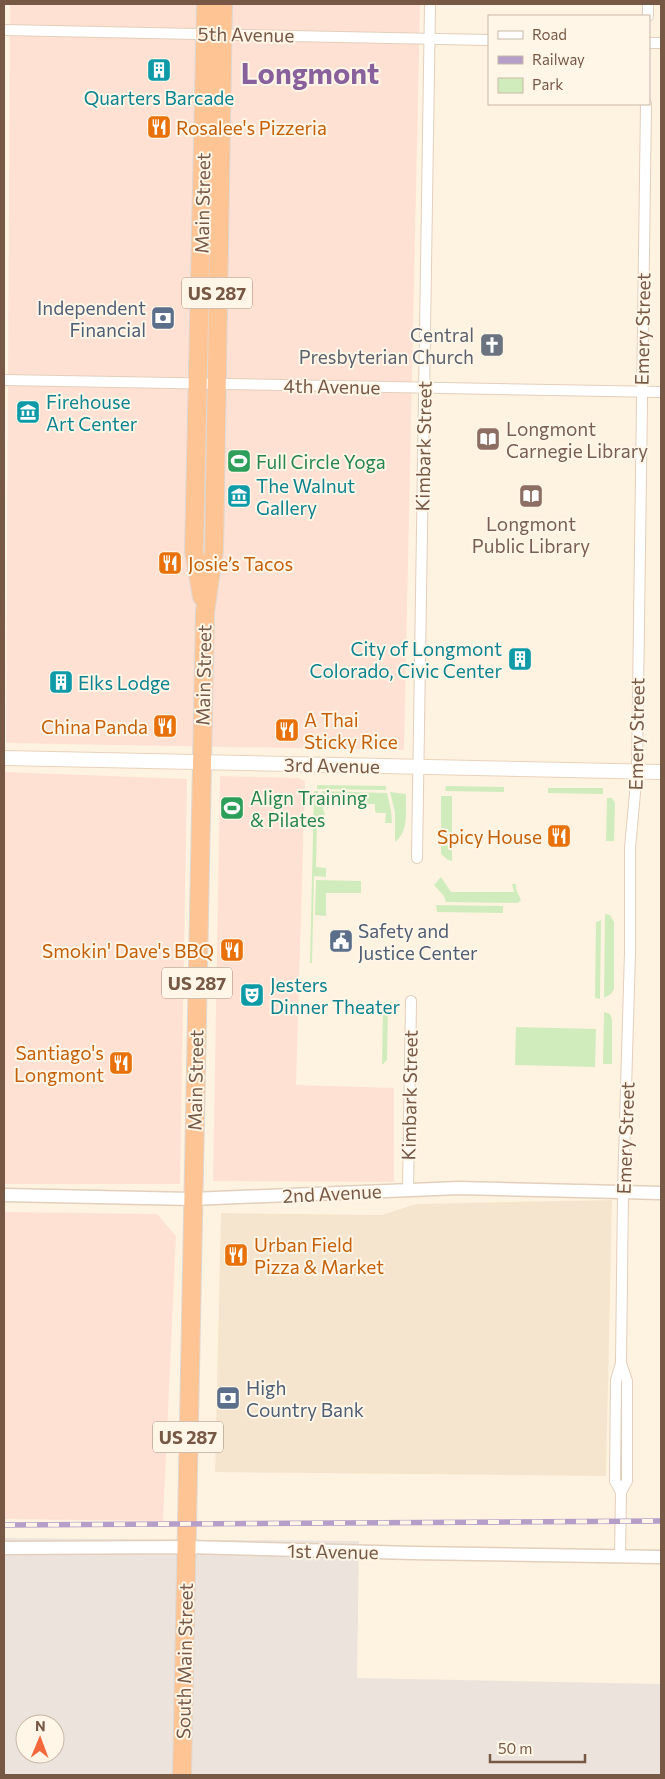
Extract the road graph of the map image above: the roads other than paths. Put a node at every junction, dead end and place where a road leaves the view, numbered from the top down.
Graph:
1 (206, 4) edge
2 (223, 4) edge
3 (430, 4) edge
4 (4, 30) edge
5 (214, 34) junction
6 (430, 39) junction
7 (488, 40) edge
8 (646, 105) edge
9 (4, 380) edge
10 (198, 383) junction
11 (216, 384) junction
12 (424, 388) junction
13 (641, 392) junction
14 (661, 392) edge
15 (205, 612) junction
16 (4, 758) edge
17 (202, 763) junction
18 (418, 767) junction
19 (637, 771) junction
20 (661, 772) edge
21 (417, 858) dead end
22 (411, 1001) dead end
23 (408, 1190) junction
24 (623, 1192) junction
25 (661, 1193) edge
26 (4, 1195) edge
27 (192, 1200) junction
28 (187, 1547) junction
29 (4, 1548) edge
30 (620, 1556) junction
31 (661, 1557) edge
32 (182, 1775) edge

1 - 5 highway, Main Street / US 287
2 - 5 highway, Main Street / US 287
3 - 6 street, Kimbark Street
4 - 5 street, 5th Avenue
5 - 6 street, 5th Avenue
5 - 10 highway, Main Street / US 287
5 - 11 highway, Main Street / US 287
6 - 7 street, 5th Avenue
6 - 12 street, Kimbark Street
8 - 13 street, Emery Street
9 - 10 street, 4th Avenue
10 - 11 street, 4th Avenue
10 - 15 highway, Main Street / US 287
11 - 12 street, 4th Avenue
11 - 15 highway, Main Street / US 287
12 - 13 street, 4th Avenue
12 - 18 street, Kimbark Street
13 - 14 street, 4th Avenue
13 - 19 street, Emery Street
15 - 17 highway, Main Street / US 287
16 - 17 main road, 3rd Avenue
17 - 18 main road, 3rd Avenue
17 - 27 highway, Main Street / US 287
18 - 19 main road, 3rd Avenue
18 - 21 street, Kimbark Street
19 - 20 main road, 3rd Avenue
19 - 24 street, Emery Street
22 - 23 street, Kimbark Street
23 - 24 street, 2nd Avenue
23 - 27 street, 2nd Avenue
24 - 25 street, 2nd Avenue
24 - 30 street, Emery Street
26 - 27 street, 2nd Avenue
27 - 28 highway, Main Street / US 287
28 - 29 street, 1st Avenue
28 - 30 street, 1st Avenue
28 - 32 highway, South Main Street / US 287
30 - 31 street, 1st Avenue

